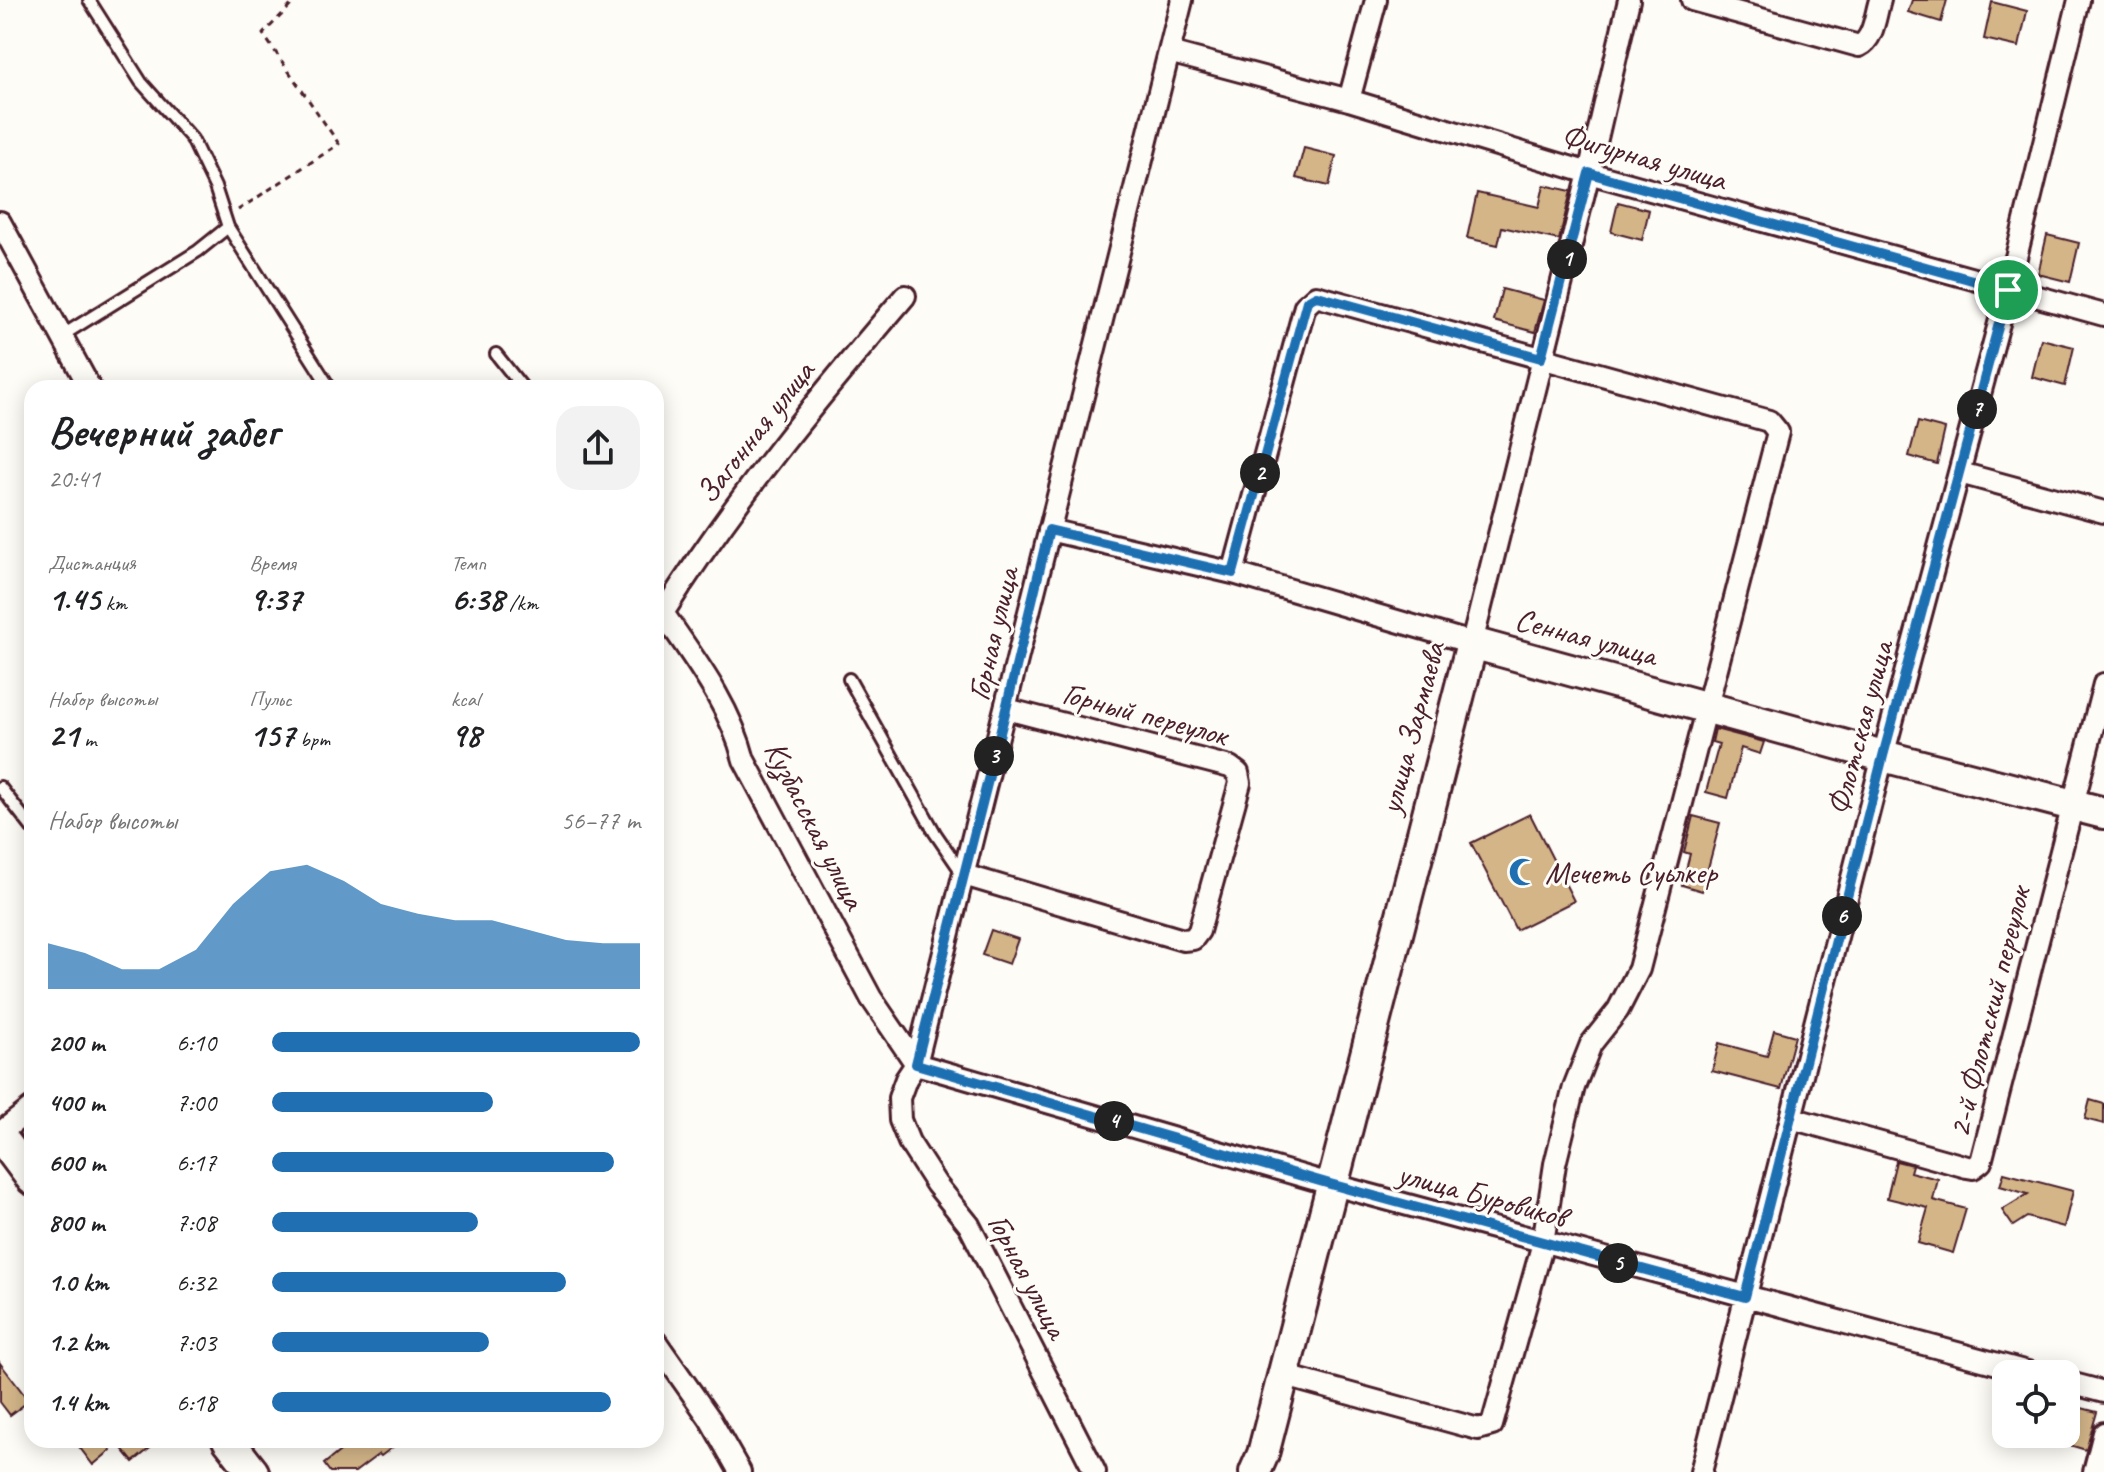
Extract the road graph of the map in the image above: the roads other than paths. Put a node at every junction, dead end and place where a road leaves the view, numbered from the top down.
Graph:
1 (89, 0) edge
2 (1182, 0) edge
3 (1376, 0) edge
4 (1629, 0) edge
5 (1692, 0) edge
6 (1880, 0) edge
7 (2079, 0) edge
8 (1169, 52) junction
9 (1349, 100) junction
10 (1589, 173) junction
11 (0, 222) edge
12 (228, 227) junction
13 (2008, 290) junction
14 (905, 296) dead end
15 (2104, 315) edge
16 (63, 335) junction
17 (496, 354) dead end
18 (1541, 358) junction
19 (86, 380) edge
20 (325, 380) edge
21 (517, 380) edge
22 (1960, 473) junction
23 (2104, 512) edge
24 (1049, 530) junction
25 (1233, 573) junction
26 (664, 603) edge
27 (664, 619) edge
28 (1472, 643) junction
29 (849, 679) dead end
30 (2104, 684) edge
31 (1707, 708) junction
32 (1006, 709) junction
33 (1883, 756) junction
34 (0, 787) edge
35 (2073, 805) junction
36 (2104, 813) edge
37 (24, 818) edge
38 (964, 875) junction
39 (916, 1064) junction
40 (24, 1114) edge
41 (1791, 1118) junction
42 (0, 1134) edge
43 (24, 1168) edge
44 (1330, 1184) junction
45 (1543, 1243) junction
46 (1745, 1297) junction
47 (664, 1353) edge
48 (1992, 1363) edge
49 (1282, 1375) junction
50 (2080, 1386) edge
51 (2104, 1392) edge
52 (2104, 1433) edge
53 (234, 1448) edge
54 (253, 1472) edge
55 (740, 1472) edge
56 (1095, 1472) edge
57 (1255, 1472) edge
58 (1701, 1472) edge
59 (2094, 1472) edge

1 - 12 lane
2 - 8 street, Горная улица
3 - 9 street
4 - 10 street, улица Зармаева
5 - 6 street
7 - 13 street, Флотская улица
8 - 9 street, Фигурная улица
8 - 24 street, Горная улица
9 - 10 street, Фигурная улица
10 - 13 street, Фигурная улица
10 - 18 street, улица Зармаева
11 - 16 street
12 - 16 lane
12 - 20 lane
13 - 15 street, Фигурная улица
13 - 22 street, Флотская улица
14 - 26 street, Загонная улица
16 - 19 street
17 - 21 lane
18 - 25 street
18 - 28 street, улица Зармаева
18 - 31 street
22 - 23 street
22 - 33 street, Флотская улица
24 - 25 street, Сенная улица
24 - 32 street, Горная улица
25 - 28 street, Сенная улица
27 - 39 street, Кузбасская улица
28 - 31 street, Сенная улица
28 - 44 street, улица Зармаева
29 - 38 lane
30 - 35 street, 2-й Флотский переулок
31 - 33 street, Сенная улица
31 - 45 street
32 - 38 street, Горная улица
32 - 38 street, Горный переулок
33 - 35 street, Сенная улица
33 - 41 street, Флотская улица
34 - 37 lane
35 - 36 street, Сенная улица
35 - 41 street, 2-й Флотский переулок
38 - 39 street, Горная улица
39 - 44 street, улица Буровиков
39 - 56 street, Горная улица
40 - 42 street
41 - 46 street, Флотская улица
42 - 43 street
44 - 45 street, улица Буровиков
44 - 49 street, улица Зармаева
45 - 46 street, улица Буровиков
45 - 49 street
46 - 48 street, улица Буровиков
46 - 58 street, Флотская улица
47 - 55 street
49 - 57 street, улица Зармаева
50 - 51 street
52 - 59 street
53 - 54 street

